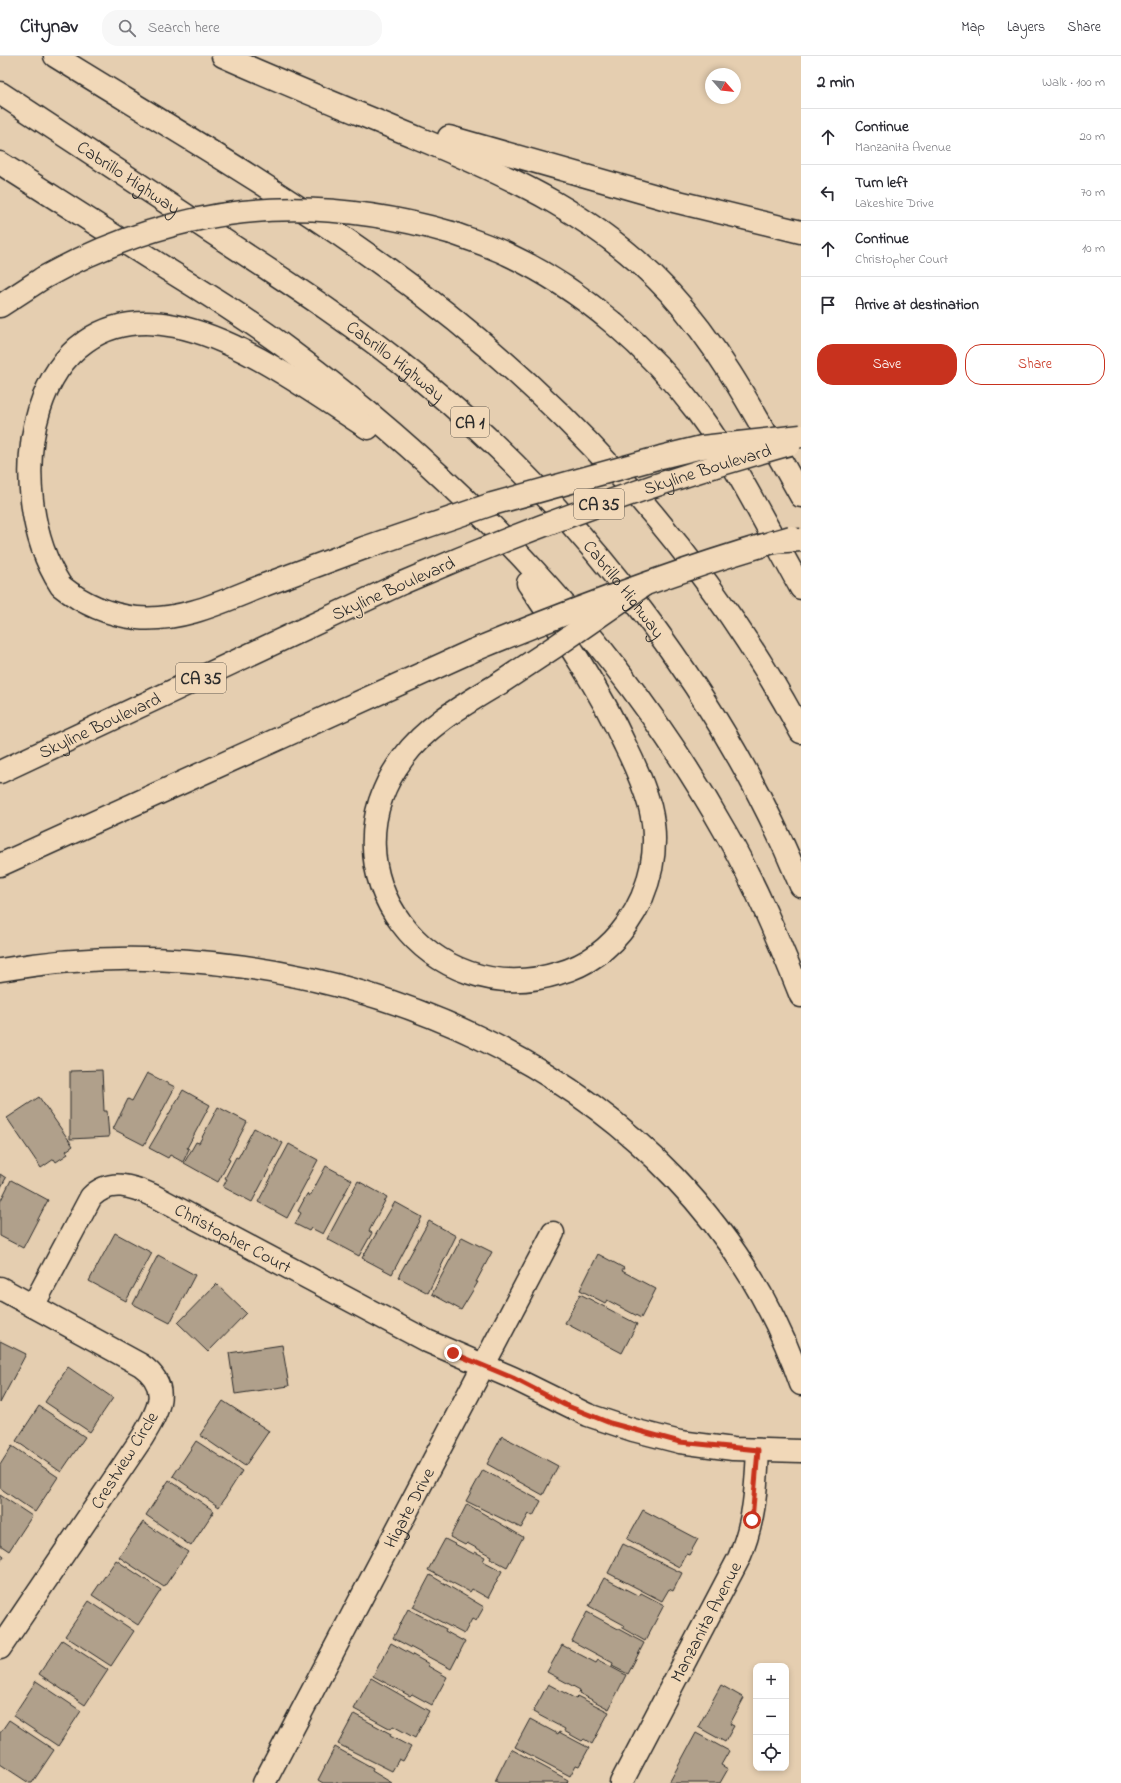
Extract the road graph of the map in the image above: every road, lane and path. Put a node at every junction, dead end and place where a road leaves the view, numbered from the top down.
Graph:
1 (55, 56) edge
2 (223, 56) edge
3 (297, 87) junction
4 (0, 93) edge
5 (0, 163) edge
6 (801, 232) edge
7 (0, 306) edge
8 (19, 407) dead end
9 (801, 436) edge
10 (801, 441) edge
11 (433, 470) junction
12 (801, 496) edge
13 (486, 520) junction
14 (801, 534) edge
15 (20, 537) dead end
16 (801, 540) edge
17 (772, 542) junction
18 (644, 585) junction
19 (801, 588) edge
20 (801, 732) edge
21 (0, 772) edge
22 (0, 865) edge
23 (801, 886) edge
24 (0, 970) edge
25 (801, 996) edge
26 (553, 1233) dead end
27 (0, 1288) edge
28 (34, 1306) junction
29 (483, 1366) junction
30 (801, 1383) edge
31 (758, 1450) junction
32 (801, 1451) edge
33 (0, 1648) edge
34 (264, 1783) edge
35 (620, 1783) edge

1 - 20 main road
2 - 3 main road
3 - 6 main road
3 - 12 main road
4 - 23 main road, Cabrillo Highway / CA 1
5 - 11 main road
7 - 19 main road, bridge
8 - 11 main road
9 - 15 main road, bridge
10 - 21 main road, Skyline Boulevard / CA 35, bridge
11 - 13 main road
13 - 18 main road, bridge
13 - 25 main road
14 - 17 main road, bridge
16 - 17 main road, bridge
17 - 18 main road, bridge
18 - 22 main road, bridge
24 - 30 main road
26 - 29 main road, Higate Drive
27 - 28 main road, Crestview Circle
28 - 29 main road, Christopher Court
28 - 33 main road, Crestview Circle
29 - 31 main road, Christopher Court
29 - 34 main road, Higate Drive
31 - 32 main road, Christopher Court
31 - 35 main road, Manzanita Avenue

